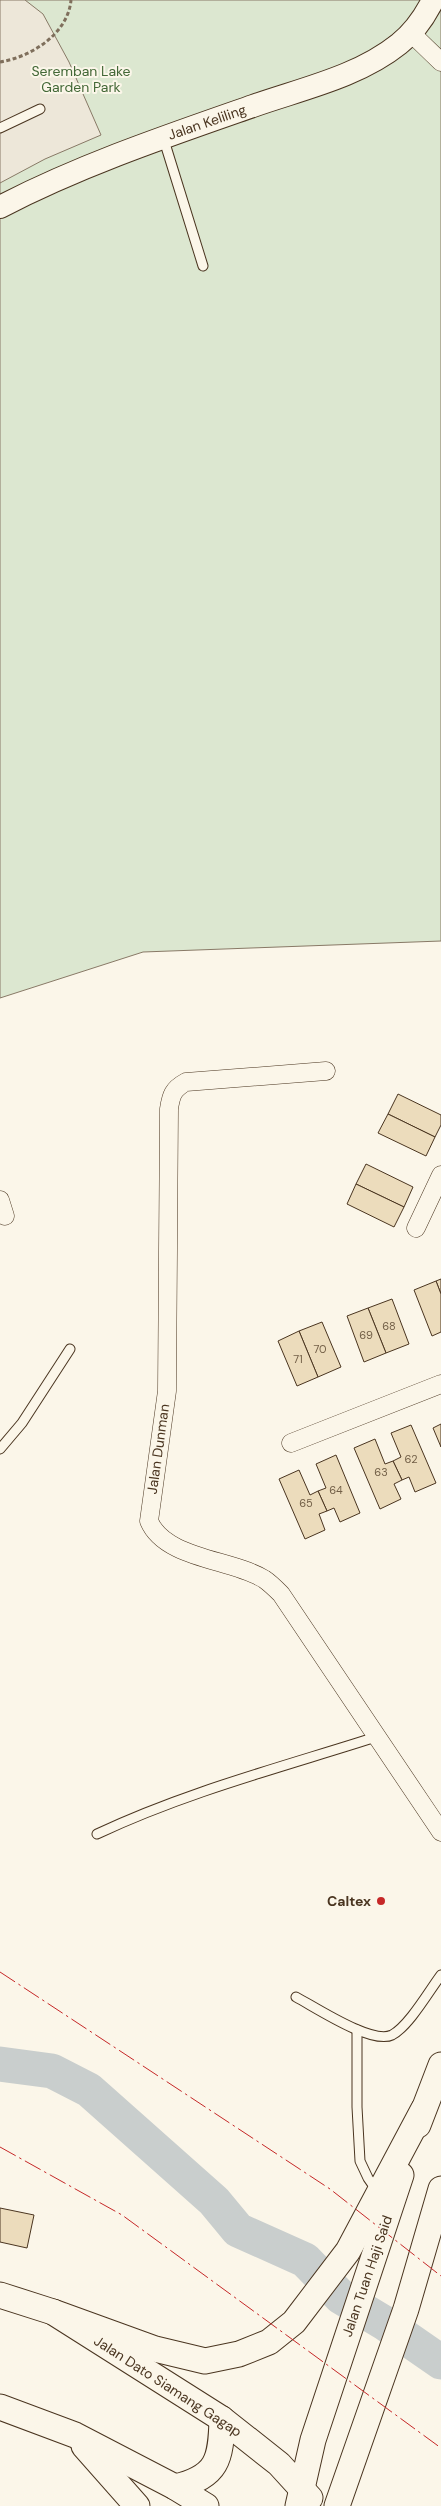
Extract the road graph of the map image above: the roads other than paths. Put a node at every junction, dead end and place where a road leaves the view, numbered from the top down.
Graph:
1 (433, 0) edge
2 (411, 33) junction
3 (441, 62) edge
4 (40, 109) dead end
5 (0, 128) edge
6 (163, 137) junction
7 (0, 207) edge
8 (203, 266) dead end
9 (326, 1071) dead end
10 (441, 1175) edge
11 (416, 1228) dead end
12 (70, 1349) dead end
13 (441, 1384) edge
14 (292, 1443) dead end
15 (0, 1449) edge
16 (376, 1738) junction
17 (441, 1832) edge
18 (97, 1834) dead end
19 (441, 1975) edge
20 (296, 1997) dead end
21 (357, 2030) junction
22 (441, 2065) edge
23 (423, 2110) junction
24 (441, 2189) edge
25 (379, 2194) junction
26 (0, 2295) edge
27 (52, 2312) junction
28 (0, 2406) edge
29 (222, 2419) junction
30 (75, 2435) junction
31 (357, 2452) junction
32 (175, 2487) junction
33 (305, 2500) edge
34 (138, 2506) edge
35 (206, 2506) edge
36 (338, 2506) edge
37 (358, 2506) edge

1 - 2 street, Jalan Keliling
2 - 3 street
2 - 6 street, Jalan Keliling
4 - 5 lane
6 - 7 street, Jalan Keliling
6 - 8 lane
9 - 16 street, Jalan Dunman
10 - 11 street
12 - 15 lane
13 - 14 street
16 - 17 street, Jalan Dunman
16 - 18 lane
19 - 21 lane
20 - 21 lane
21 - 25 lane
22 - 23 main road, Jalan Tuan Haji Said
23 - 25 main road
23 - 33 main road, Jalan Tuan Haji Said
24 - 31 main road
25 - 27 main road
26 - 27 main road, Jalan Dato Siamang Gagap
27 - 29 main road, Jalan Dato Siamang Gagap
28 - 30 main road
29 - 32 main road
29 - 33 main road, Jalan Dato Siamang Gagap
30 - 32 main road
30 - 34 main road
31 - 36 main road
31 - 37 main road
32 - 35 main road

